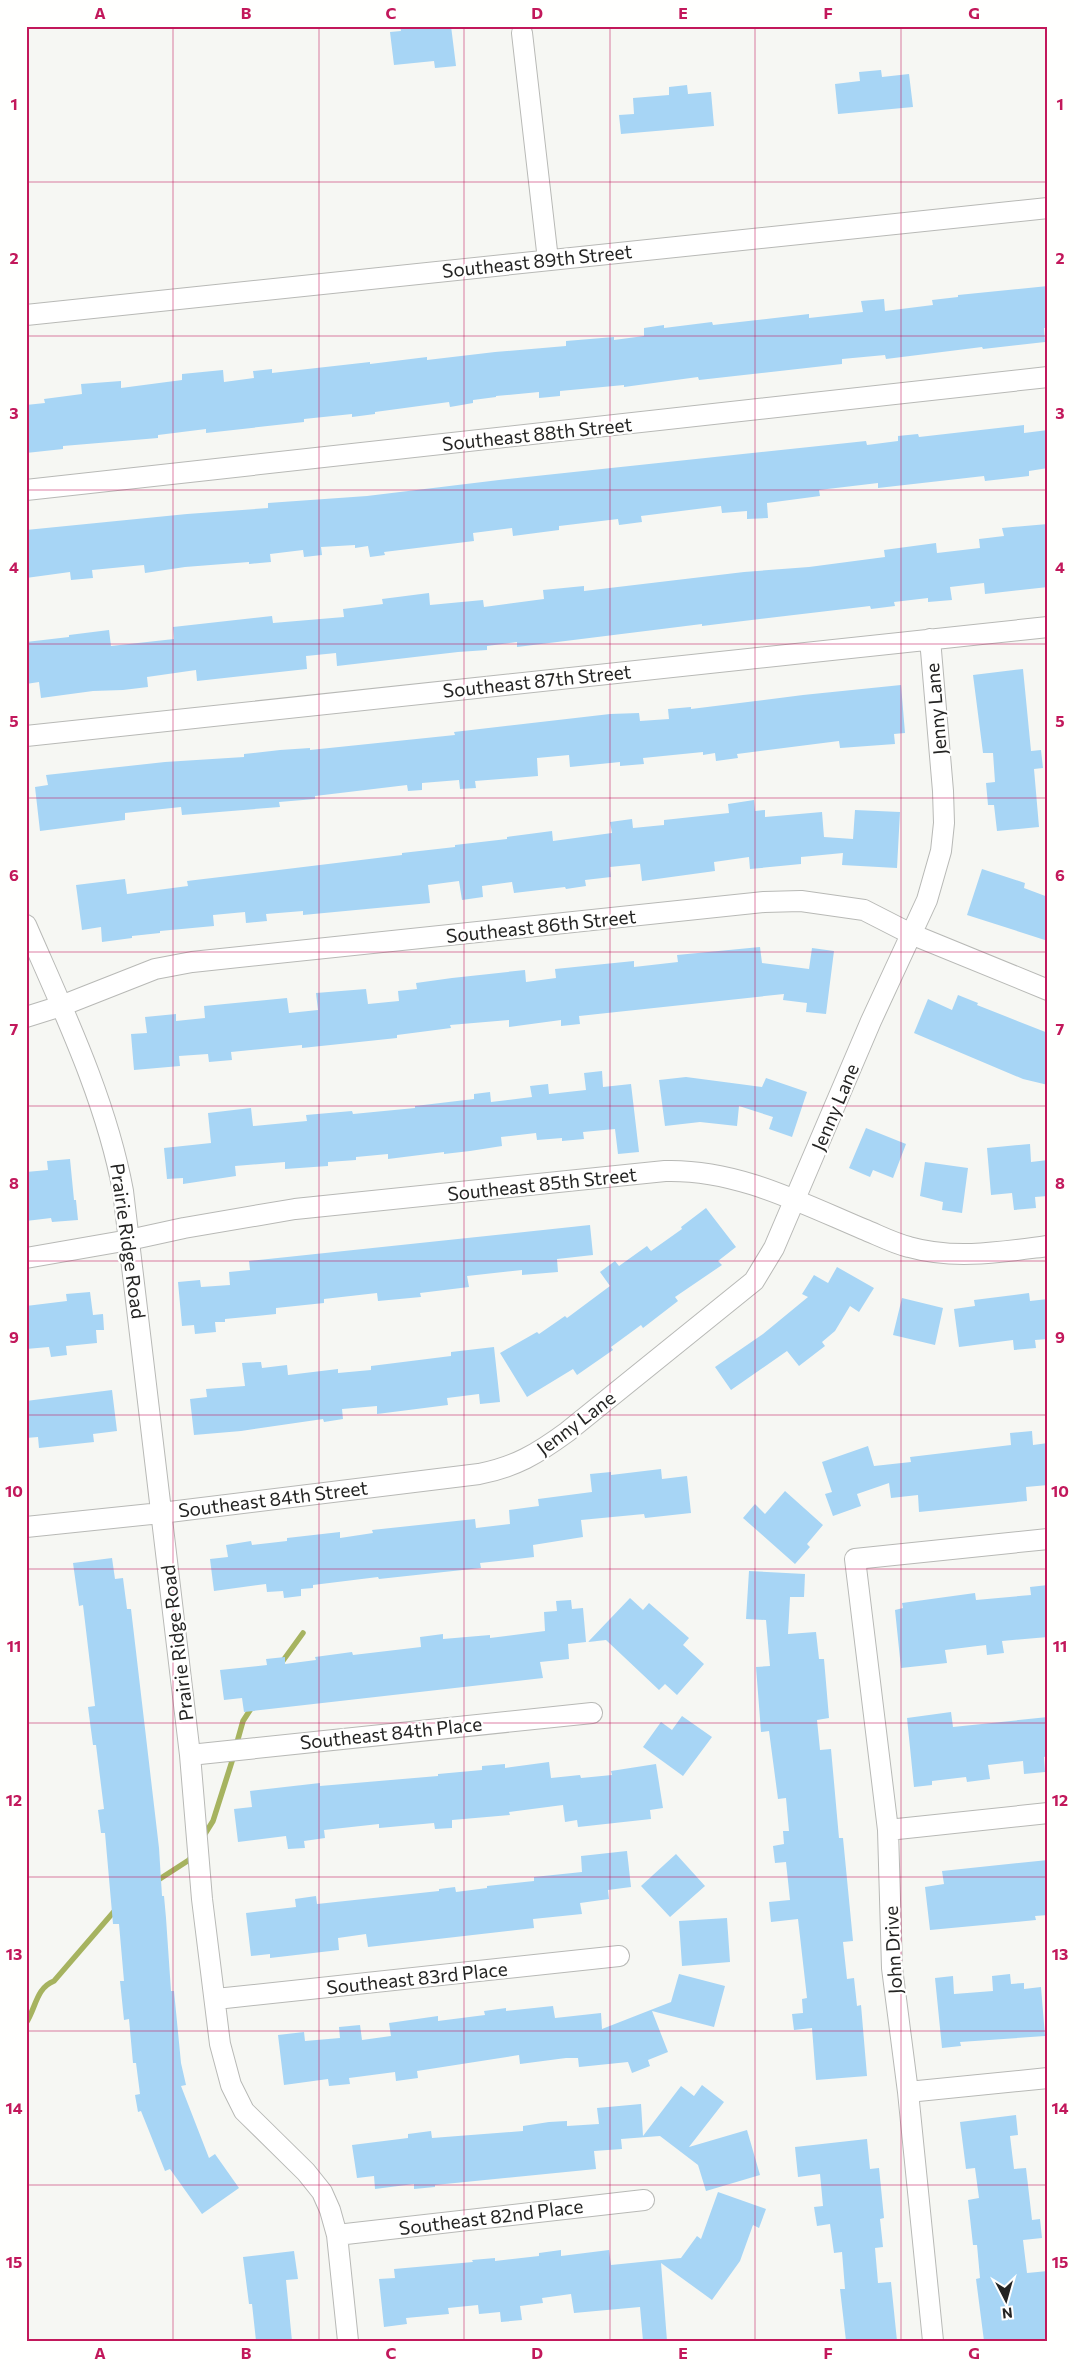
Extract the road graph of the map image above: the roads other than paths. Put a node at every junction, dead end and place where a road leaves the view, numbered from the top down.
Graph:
1 (522, 34) dead end
2 (1048, 208) edge
3 (548, 260) junction
4 (26, 315) edge
5 (1048, 377) edge
6 (26, 490) edge
7 (1048, 627) edge
8 (930, 639) junction
9 (26, 736) edge
10 (26, 925) edge
11 (912, 934) junction
12 (1048, 990) edge
13 (61, 1006) junction
14 (26, 1017) edge
15 (795, 1201) junction
16 (129, 1240) junction
17 (1048, 1246) edge
18 (26, 1258) edge
19 (519, 1464) joint
20 (162, 1513) junction
21 (26, 1527) edge
22 (1048, 1540) edge
23 (592, 1713) dead end
24 (190, 1755) junction
25 (1048, 1813) edge
26 (888, 1830) junction
27 (618, 1956) dead end
28 (216, 1999) junction
29 (1048, 2078) edge
30 (908, 2092) junction
31 (644, 2200) dead end
32 (337, 2235) junction
33 (348, 2341) edge
34 (933, 2341) edge

1 - 3 street
2 - 3 street, Southeast 89th Street
3 - 4 street, Southeast 89th Street
5 - 6 street, Southeast 88th Street
7 - 8 street, Southeast 87th Street
8 - 9 street, Southeast 87th Street
8 - 11 street, Jenny Lane
10 - 13 street, Prairie Ridge Road
11 - 12 street, Southeast 86th Street
11 - 13 street, Southeast 86th Street
11 - 15 street, Jenny Lane
13 - 14 street, Southeast 86th Street
13 - 16 street, Prairie Ridge Road
15 - 16 street, Southeast 85th Street
15 - 17 street, Southeast 85th Street
15 - 19 street, Jenny Lane
16 - 18 street, Southeast 85th Street
16 - 20 street, Prairie Ridge Road
19 - 20 street, Southeast 84th Street
20 - 21 street, Southeast 84th Street
20 - 24 street, Prairie Ridge Road
22 - 26 street, John Drive
23 - 24 street, Southeast 84th Place
24 - 28 street, Prairie Ridge Road
25 - 26 street
26 - 30 street, John Drive
27 - 28 street, Southeast 83rd Place
28 - 32 street, Prairie Ridge Road
29 - 30 street
30 - 34 street, John Drive
31 - 32 street, Southeast 82nd Place
32 - 33 street, Prairie Ridge Road

